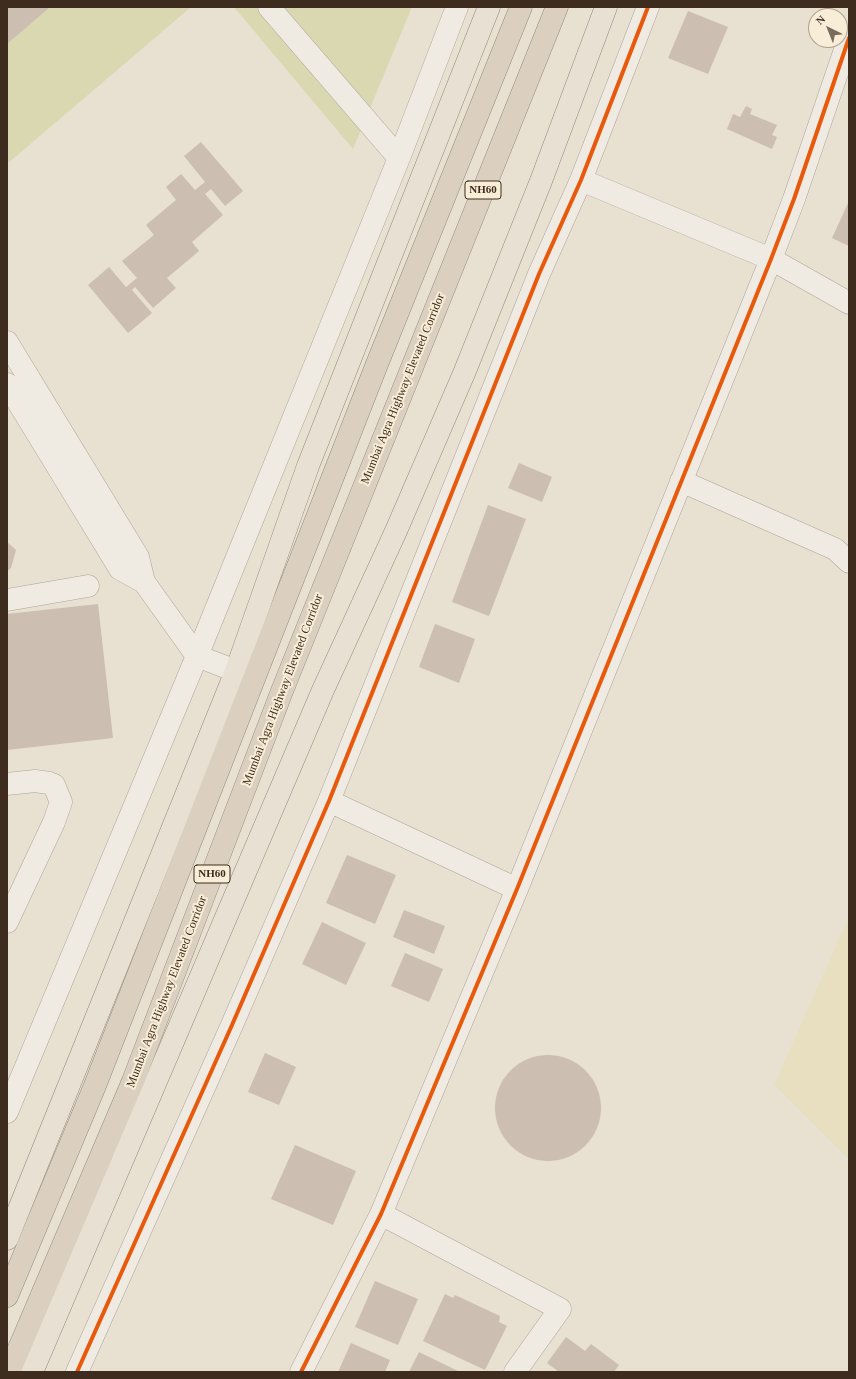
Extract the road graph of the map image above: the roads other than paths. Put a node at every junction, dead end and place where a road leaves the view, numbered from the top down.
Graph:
1 (269, 7) edge
2 (457, 7) edge
3 (489, 7) edge
4 (521, 7) edge
5 (557, 7) edge
6 (606, 7) edge
7 (648, 7) edge
8 (849, 38) edge
9 (399, 158) junction
10 (580, 180) junction
11 (771, 259) junction
12 (849, 303) edge
13 (7, 342) edge
14 (7, 384) edge
15 (681, 480) junction
16 (849, 562) edge
17 (144, 582) junction
18 (88, 586) dead end
19 (7, 600) edge
20 (198, 656) junction
21 (236, 671) junction
22 (7, 784) edge
23 (329, 800) junction
24 (516, 889) junction
25 (7, 922) edge
26 (7, 1112) edge
27 (381, 1214) junction
28 (7, 1239) edge
29 (7, 1296) edge
30 (9, 1372) edge
31 (32, 1372) edge
32 (77, 1372) edge
33 (301, 1372) edge
34 (515, 1372) edge

1 - 9 street
2 - 9 street
3 - 21 main road
4 - 29 highway, NH60
5 - 30 highway, Mumbai Agra Highway Elevated Corridor / NH60
6 - 31 main road
7 - 10 street
8 - 11 street
9 - 20 street
10 - 11 street
10 - 23 street
11 - 12 street
11 - 15 street
13 - 17 street
14 - 17 street
15 - 16 street
15 - 24 street
17 - 20 street
18 - 19 street
20 - 21 street
20 - 26 street
21 - 28 main road
22 - 25 street
23 - 24 street
23 - 32 street
24 - 27 street
27 - 33 street
27 - 34 street

